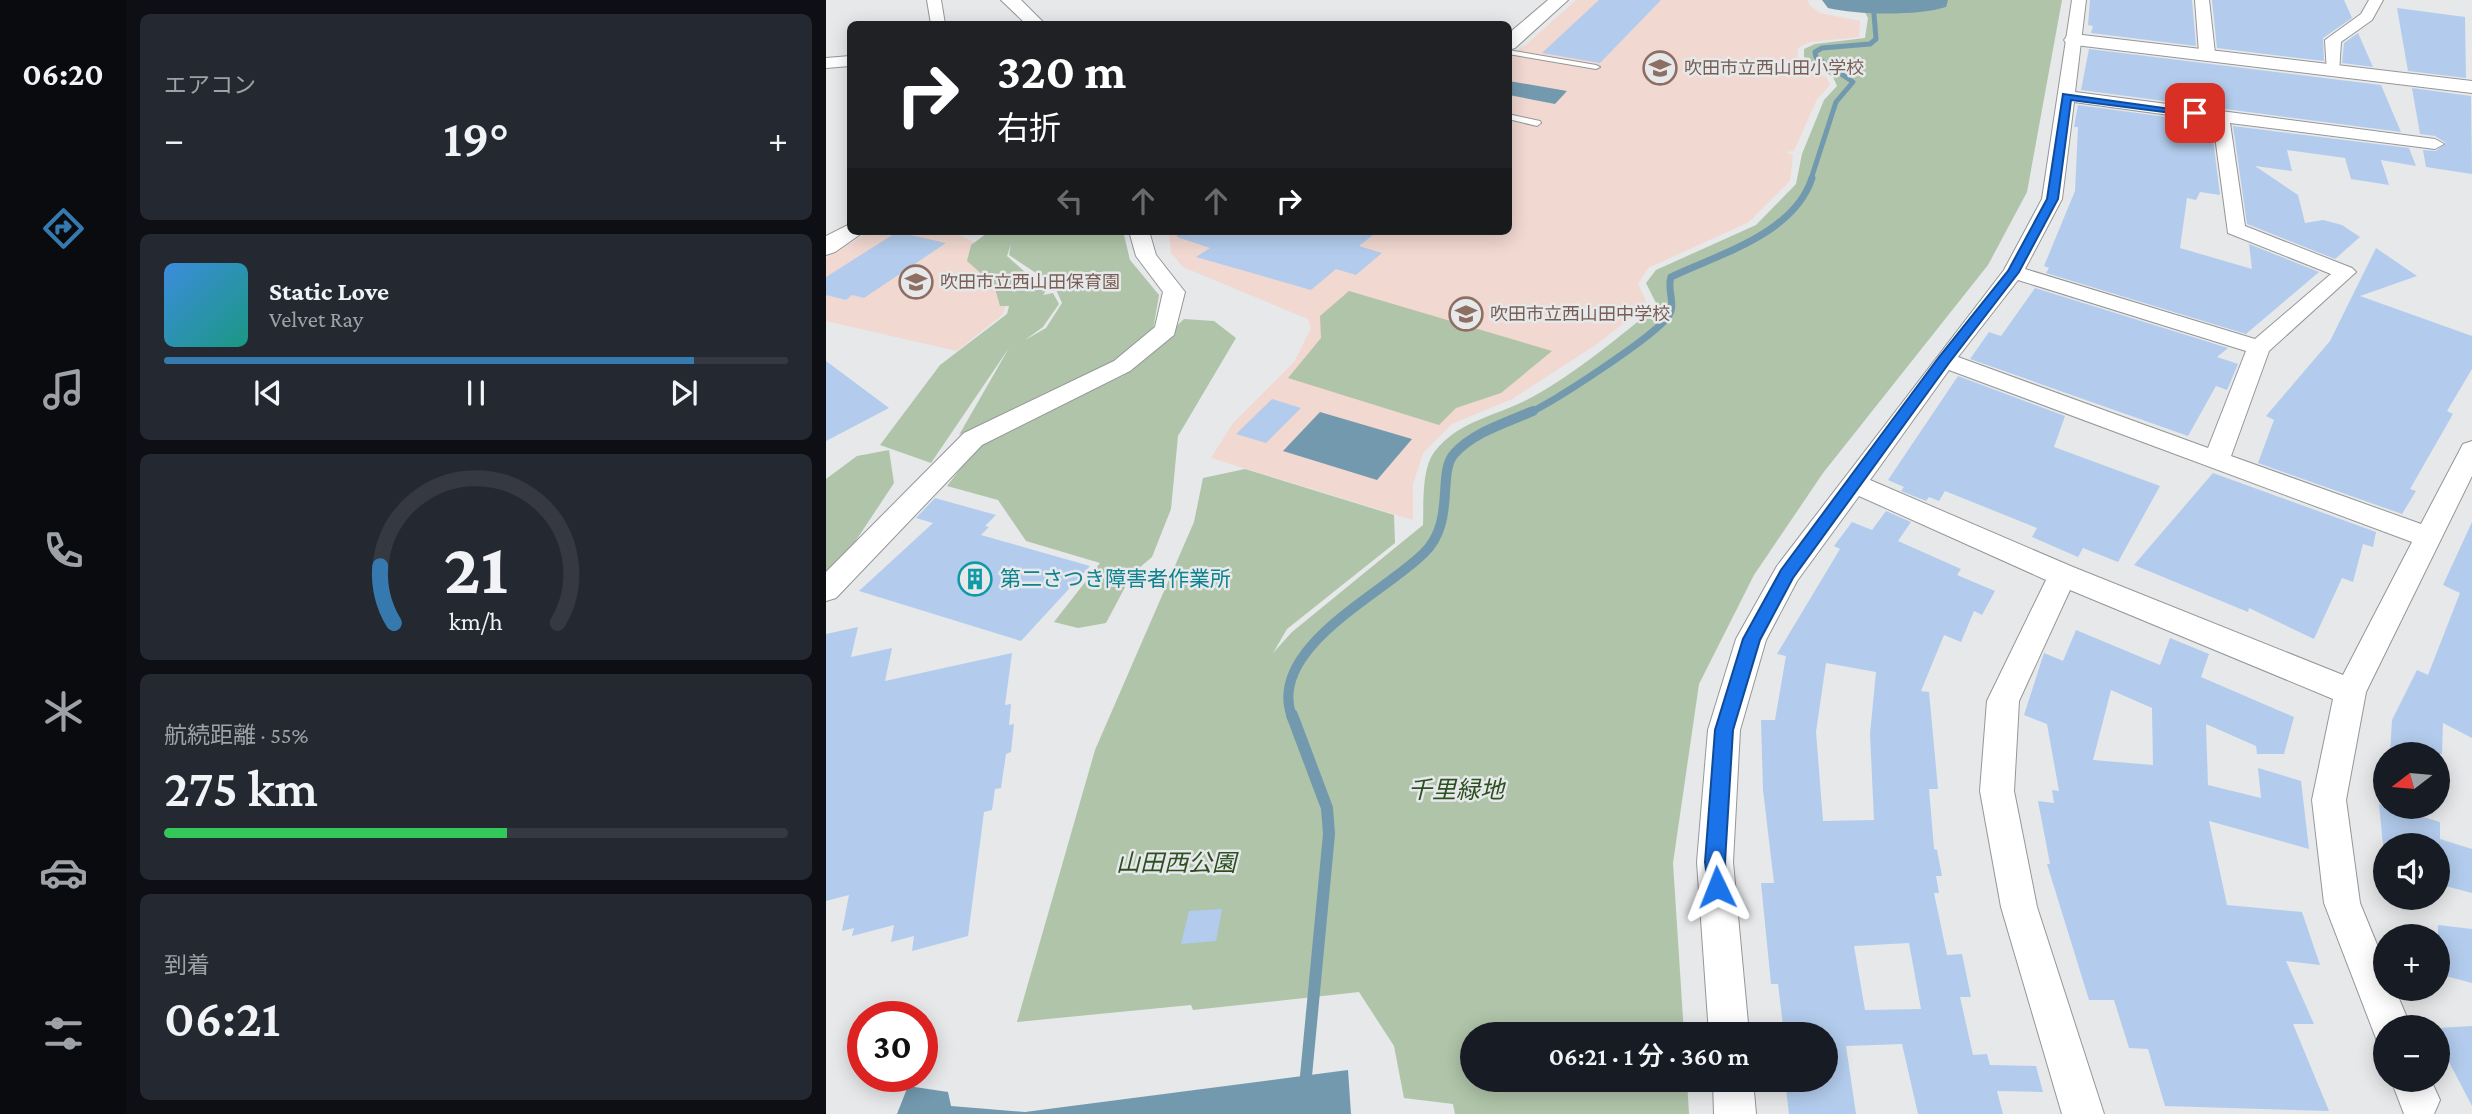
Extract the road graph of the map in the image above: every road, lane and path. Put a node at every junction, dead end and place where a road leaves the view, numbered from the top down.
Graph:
1 (934, 0) edge
2 (1010, 0) edge
3 (1559, 0) edge
4 (2079, 0) edge
5 (2202, 0) edge
6 (2376, 0) edge
7 (938, 21) edge
8 (1033, 21) edge
9 (2074, 40) junction
10 (1512, 41) edge
11 (1512, 53) edge
12 (2207, 53) junction
13 (847, 61) edge
14 (826, 63) edge
15 (1596, 67) dead end
16 (2333, 69) junction
17 (2472, 87) edge
18 (2067, 96) junction
19 (1512, 117) edge
20 (2221, 117) junction
21 (1537, 123) dead end
22 (2435, 144) dead end
23 (847, 235) edge
24 (1140, 235) edge
25 (826, 247) edge
26 (2013, 272) junction
27 (2259, 348) junction
28 (1944, 360) junction
29 (2472, 450) edge
30 (2216, 461) junction
31 (1854, 483) junction
32 (2426, 537) junction
33 (2063, 575) junction
34 (826, 590) edge
35 (2350, 692) junction
36 (2386, 1015) edge
37 (1728, 1022) edge
38 (1733, 1092) edge
39 (1735, 1114) edge
40 (2083, 1114) edge

1 - 7 street
2 - 8 street
3 - 10 street
4 - 9 street
5 - 12 street
6 - 16 street
9 - 12 street
9 - 18 street
11 - 15 lane
12 - 16 street
13 - 14 street
16 - 17 street
18 - 20 street
18 - 26 street
19 - 21 lane
20 - 22 street
20 - 27 street
23 - 25 street
24 - 34 street
26 - 27 street
26 - 28 street
27 - 30 street
28 - 30 street
28 - 31 street
29 - 32 street
30 - 32 street
31 - 33 street
31 - 37 street
32 - 35 street
33 - 35 street
33 - 40 street
35 - 36 street
38 - 39 street

